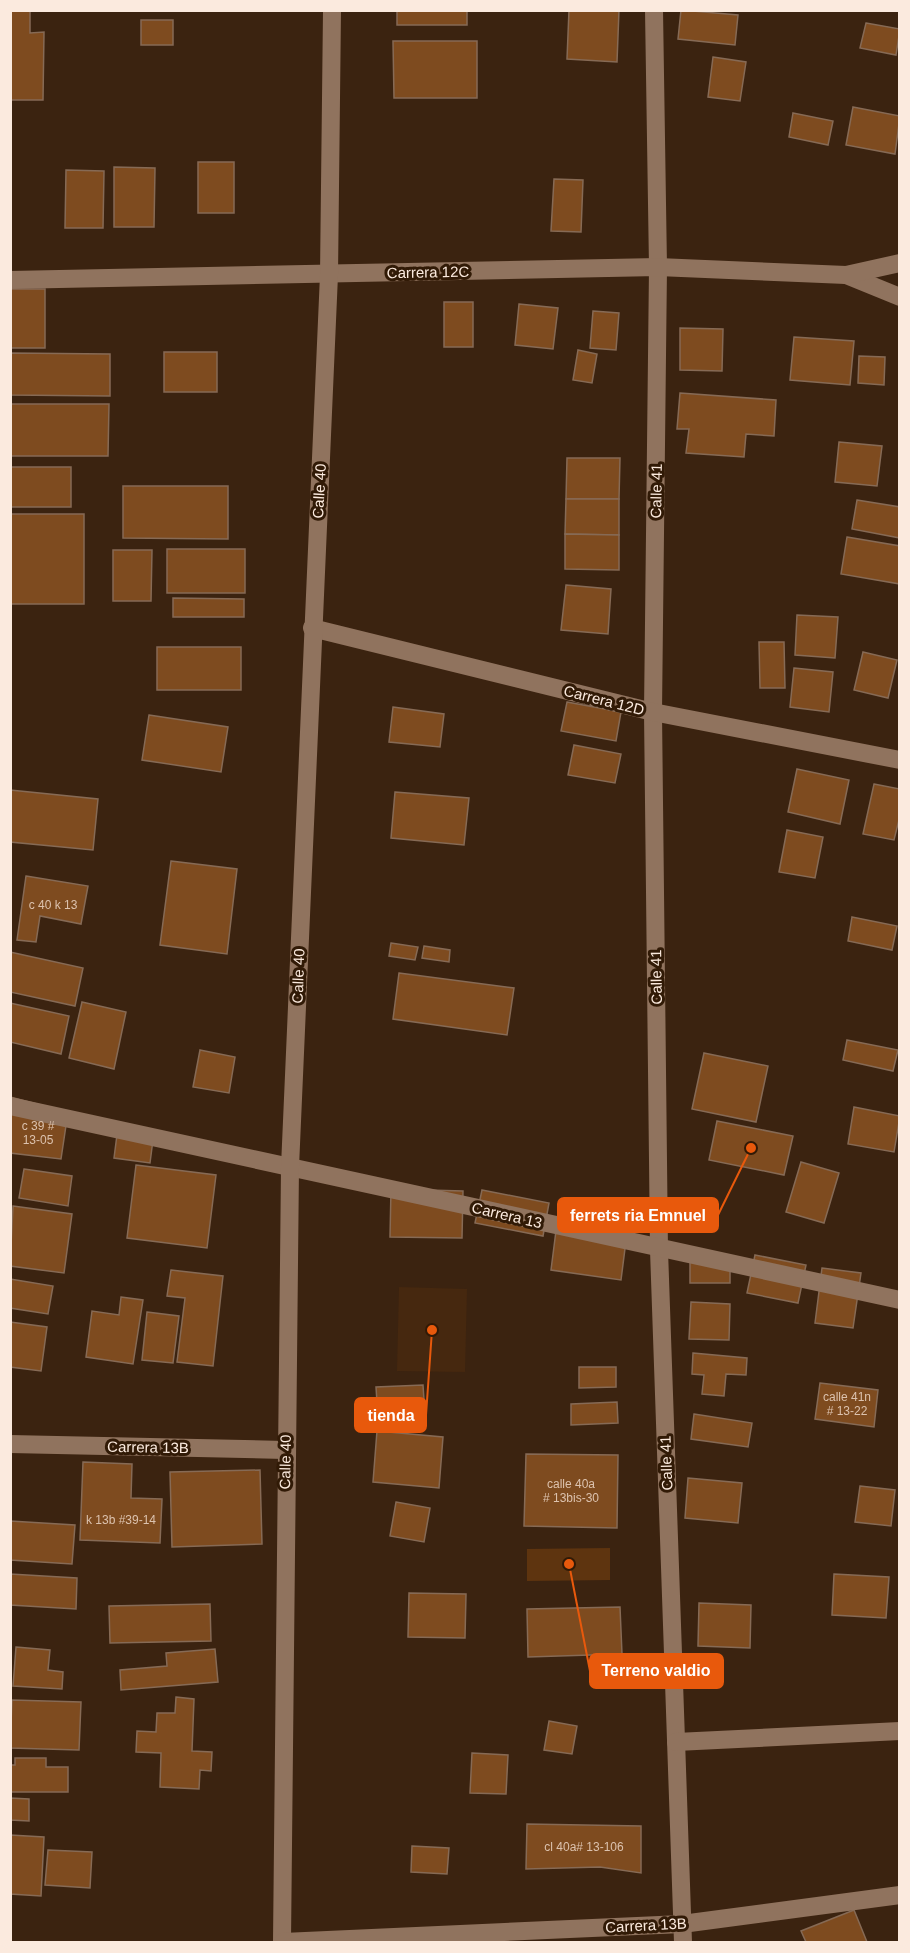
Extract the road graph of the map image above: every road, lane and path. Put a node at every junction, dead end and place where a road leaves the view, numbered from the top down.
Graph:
1 (332, 10) edge
2 (654, 10) edge
3 (900, 263) edge
4 (658, 267) junction
5 (329, 275) junction
6 (846, 275) junction
7 (10, 280) edge
8 (900, 297) edge
9 (312, 628) junction
10 (653, 712) junction
11 (900, 760) edge
12 (10, 1106) edge
13 (290, 1167) junction
14 (659, 1250) junction
15 (900, 1300) edge
16 (10, 1444) edge
17 (285, 1450) junction
18 (900, 1731) edge
19 (676, 1742) junction
20 (900, 1895) edge
21 (683, 1933) edge
22 (283, 1942) edge

1 - 5 street, Calle 40
2 - 4 street, Calle 41
3 - 6 street, Carrera 12C
4 - 5 street, Carrera 12C
4 - 6 street, Carrera 12C
4 - 10 street, Calle 41
5 - 7 street, Carrera 12C
5 - 9 street, Calle 40
6 - 8 street, Carrera 12C
9 - 10 street, Carrera 12D
9 - 13 street, Calle 40
10 - 11 street, Carrera 12D
10 - 14 street, Calle 41
12 - 13 street, Carrera 13
13 - 14 street, Carrera 13
13 - 17 street, Calle 40
14 - 15 street, Carrera 13
14 - 19 street, Calle 41
16 - 17 street, Carrera 13B
17 - 22 street, Calle 40
18 - 19 street
19 - 21 street, Calle 41
20 - 21 street, Carrera 13B
21 - 22 street, Carrera 13B

